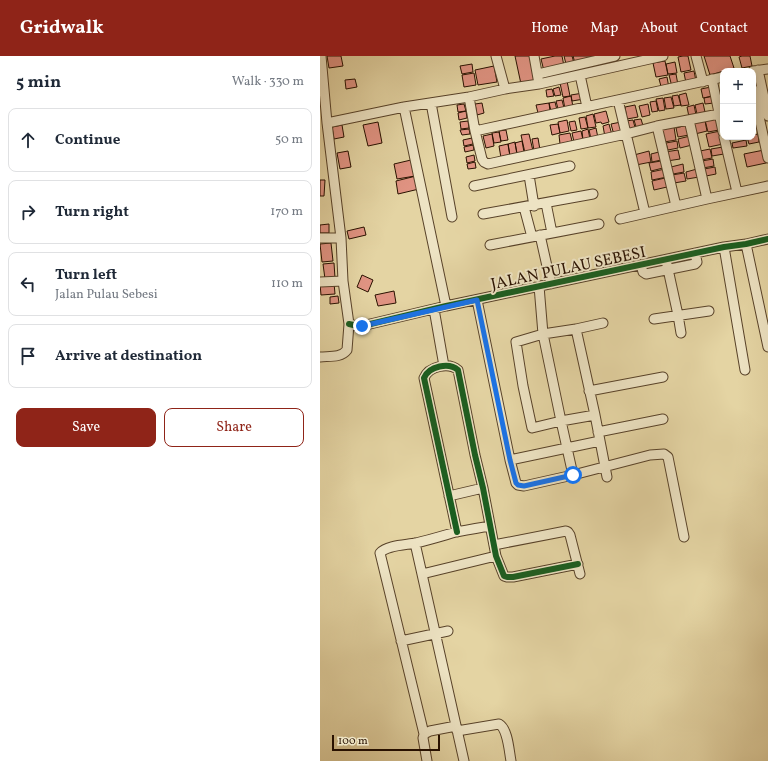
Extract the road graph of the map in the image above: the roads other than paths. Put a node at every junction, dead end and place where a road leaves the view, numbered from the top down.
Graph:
1 (320, 56) edge
2 (496, 56) edge
3 (534, 56) edge
4 (615, 56) edge
5 (663, 56) edge
6 (696, 56) edge
7 (768, 69) edge
8 (756, 71) edge
9 (538, 74) junction
10 (756, 74) edge
11 (580, 75) junction
12 (720, 78) edge
13 (712, 79) junction
14 (702, 82) junction
15 (539, 84) junction
16 (505, 89) junction
17 (469, 97) junction
18 (618, 100) junction
19 (756, 102) edge
20 (431, 103) junction
21 (404, 107) junction
22 (587, 107) junction
23 (719, 114) junction
24 (768, 116) edge
25 (720, 118) edge
26 (689, 120) junction
27 (327, 122) junction
28 (657, 126) junction
29 (475, 131) junction
30 (626, 134) junction
31 (725, 140) edge
32 (768, 158) edge
33 (570, 166) dead end
34 (530, 175) junction
35 (474, 186) dead end
36 (768, 186) edge
37 (736, 192) junction
38 (593, 194) dead end
39 (707, 199) junction
40 (546, 203) junction
41 (534, 206) junction
42 (676, 206) junction
43 (524, 207) junction
44 (645, 213) junction
45 (483, 214) dead end
46 (452, 217) dead end
47 (620, 219) dead end
48 (599, 224) dead end
49 (552, 233) junction
50 (536, 236) junction
51 (320, 238) edge
52 (341, 238) junction
53 (768, 239) edge
54 (746, 244) junction
55 (490, 245) dead end
56 (724, 247) junction
57 (695, 253) junction
58 (666, 260) junction
59 (641, 265) junction
60 (667, 269) junction
61 (343, 281) junction
62 (320, 282) edge
63 (550, 284) junction
64 (539, 286) junction
65 (477, 300) junction
66 (446, 306) junction
67 (434, 309) junction
68 (709, 310) dead end
69 (678, 315) junction
70 (654, 320) dead end
71 (603, 323) dead end
72 (349, 324) junction
73 (576, 329) junction
74 (681, 333) dead end
75 (543, 334) junction
76 (768, 347) edge
77 (320, 357) edge
78 (444, 366) junction
79 (745, 370) dead end
80 (664, 377) dead end
81 (589, 391) junction
82 (595, 415) junction
83 (663, 419) dead end
84 (561, 421) junction
85 (599, 436) junction
86 (566, 448) junction
87 (510, 460) junction
88 (604, 466) junction
89 (573, 475) junction
90 (607, 477) dead end
91 (483, 488) junction
92 (449, 496) junction
93 (490, 526) junction
94 (458, 532) junction
95 (684, 537) dead end
96 (415, 543) junction
97 (494, 545) junction
98 (496, 556) junction
99 (578, 564) junction
100 (422, 574) junction
101 (580, 574) dead end
102 (448, 631) dead end
103 (435, 633) junction
104 (401, 641) junction
105 (456, 729) junction
106 (424, 734) junction
107 (427, 761) edge
108 (464, 761) edge
109 (511, 761) edge

1 - 27 street
2 - 16 street
3 - 9 street
4 - 9 street
5 - 11 street
6 - 14 street
7 - 8 street
9 - 15 street
10 - 24 street
11 - 15 street
11 - 22 street
12 - 13 street
13 - 14 street
13 - 23 street
14 - 18 street
15 - 16 street
16 - 17 street
17 - 20 street
17 - 29 street
18 - 22 street
18 - 30 street
19 - 32 street
20 - 21 street
20 - 46 street
21 - 27 street
21 - 66 street
22 - 29 street
23 - 25 street
23 - 26 street
26 - 28 street
26 - 39 street
27 - 52 street
28 - 30 street
28 - 42 street
29 - 30 street
30 - 44 street
31 - 37 street
33 - 34 street
34 - 35 street
34 - 41 street
36 - 37 street
37 - 39 street
38 - 40 street
39 - 42 street
40 - 41 street
40 - 49 street
41 - 43 street
42 - 44 street
43 - 45 street
43 - 50 street
44 - 47 street
48 - 49 street
49 - 50 street
50 - 55 street
50 - 63 street
51 - 52 street
52 - 61 street
53 - 54 street, JALAN PULAU SEBESI
54 - 56 street, JALAN PULAU SEBESI
54 - 76 street
56 - 57 street, JALAN PULAU SEBESI
56 - 79 street
57 - 58 street, JALAN PULAU SEBESI
57 - 60 street
58 - 59 street, JALAN PULAU SEBESI
58 - 60 street
59 - 60 street
59 - 63 street, JALAN PULAU SEBESI
60 - 69 street
61 - 62 street
61 - 72 street
63 - 64 street, JALAN PULAU SEBESI
64 - 65 street, JALAN PULAU SEBESI
64 - 75 street
65 - 66 street, JALAN PULAU SEBESI
65 - 87 street
66 - 67 street, JALAN PULAU SEBESI
67 - 72 street, JALAN PULAU SEBESI
67 - 78 street
68 - 69 street
69 - 70 street
69 - 74 street
71 - 73 street
72 - 77 street
73 - 75 street
73 - 81 street
75 - 84 street
75 - 84 street
78 - 91 street
78 - 92 street
80 - 81 street
81 - 82 street
82 - 84 street
82 - 85 street
83 - 85 street
84 - 86 street
85 - 86 street
85 - 88 street
86 - 87 street
86 - 89 street
87 - 89 street
88 - 89 street
88 - 90 street
88 - 95 street
91 - 92 street
91 - 93 street
92 - 94 street
93 - 94 street
93 - 97 street
94 - 96 street
96 - 100 street
96 - 104 street
97 - 98 street
97 - 99 street
98 - 99 street
98 - 100 street
99 - 101 street
100 - 103 street
102 - 103 street
103 - 104 street
103 - 105 street
104 - 106 street
105 - 106 street
105 - 108 street
105 - 109 street
106 - 107 street

